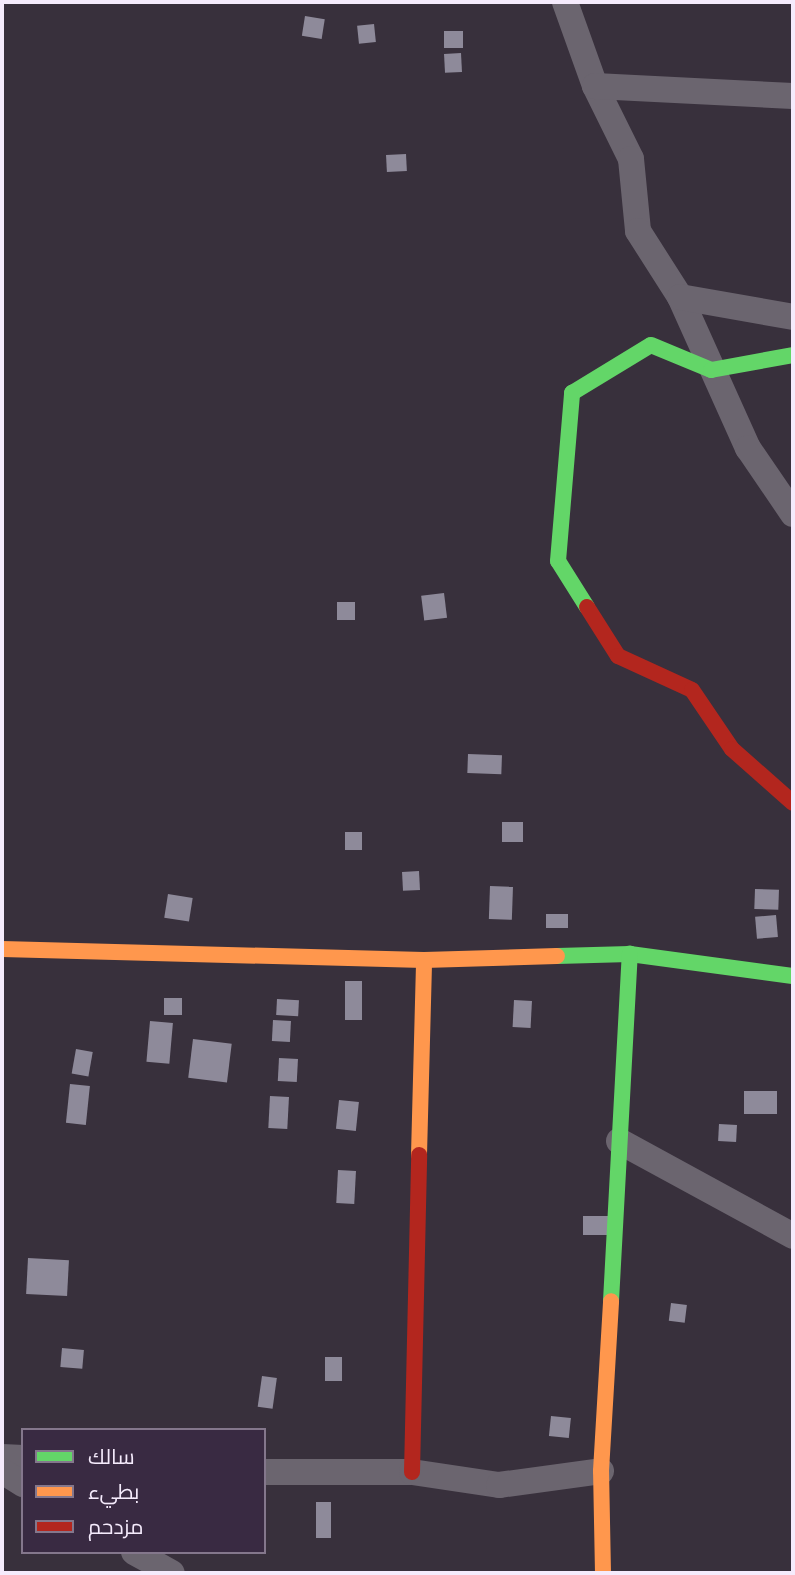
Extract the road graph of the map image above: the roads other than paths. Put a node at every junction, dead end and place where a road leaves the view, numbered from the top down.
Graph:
1 (565, 2) edge
2 (595, 86) junction
3 (793, 96) edge
4 (680, 297) junction
5 (793, 317) edge
6 (793, 355) edge
7 (711, 370) junction
8 (793, 514) edge
9 (793, 803) edge
10 (2, 949) edge
11 (630, 954) junction
12 (424, 960) junction
13 (793, 976) edge
14 (619, 1141) junction
15 (793, 1236) edge
16 (2, 1457) edge
17 (21, 1458) edge
18 (2, 1471) edge
19 (601, 1471) junction
20 (266, 1472) edge
21 (412, 1472) junction
22 (21, 1483) edge
23 (138, 1554) edge
24 (172, 1573) edge
25 (603, 1573) edge

1 - 2 street
2 - 3 street
2 - 4 street
4 - 5 street
4 - 7 street
6 - 7 street
7 - 8 street
7 - 9 street
10 - 12 street
11 - 12 street
11 - 13 street
11 - 14 street
12 - 21 street
14 - 15 street
14 - 19 street
16 - 17 street
18 - 22 street
19 - 21 street
19 - 25 street
20 - 21 street
23 - 24 street

